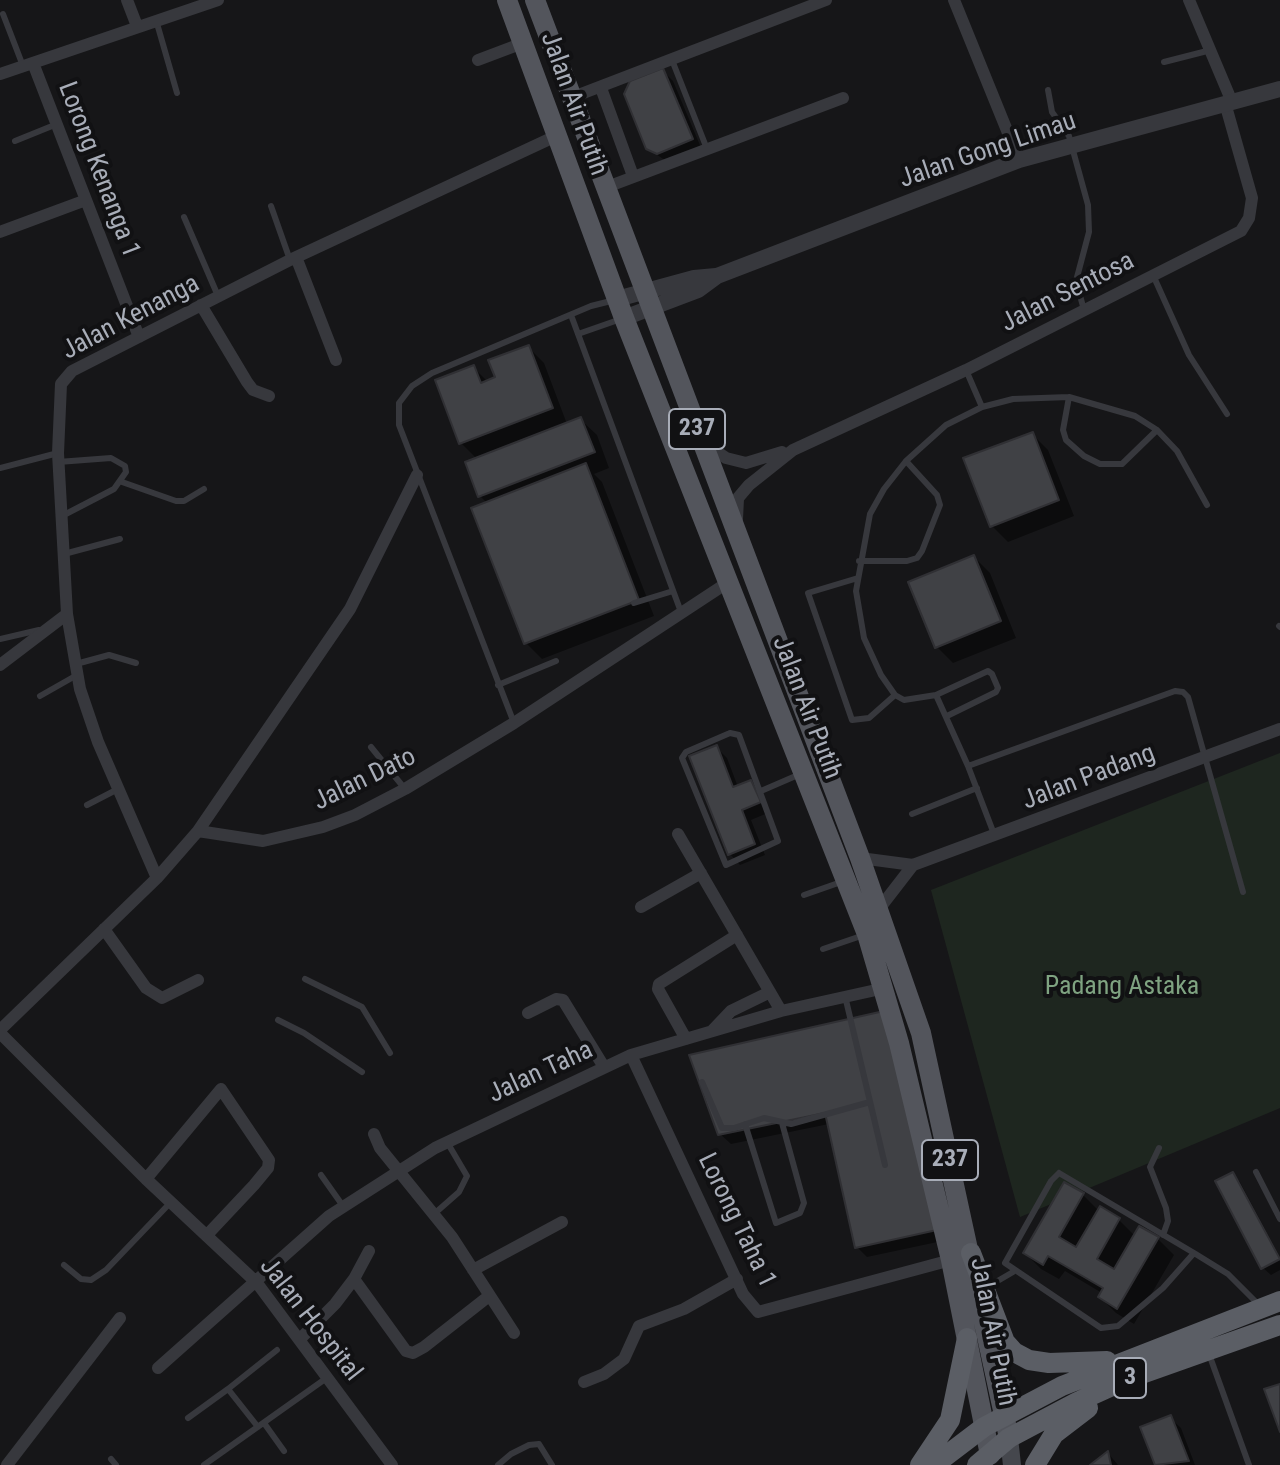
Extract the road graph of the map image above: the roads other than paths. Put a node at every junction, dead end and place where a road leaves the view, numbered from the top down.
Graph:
1 (127, 0) edge
2 (218, 0) edge
3 (507, 0) edge
4 (535, 0) edge
5 (826, 0) edge
6 (954, 0) edge
7 (1189, 0) edge
8 (3, 14) dead end
9 (156, 20) junction
10 (137, 26) junction
11 (523, 43) junction
12 (1211, 50) junction
13 (478, 60) dead end
14 (672, 60) junction
15 (1164, 62) dead end
16 (28, 65) junction
17 (0, 74) edge
18 (601, 88) junction
19 (1280, 89) edge
20 (1048, 90) dead end
21 (177, 93) dead end
22 (573, 97) junction
23 (843, 98) dead end
24 (1229, 102) junction
25 (57, 124) junction
26 (556, 136) junction
27 (15, 141) dead end
28 (1071, 146) junction
29 (707, 149) junction
30 (1019, 160) junction
31 (633, 176) junction
32 (607, 187) junction
33 (86, 200) junction
34 (271, 206) dead end
35 (184, 217) dead end
36 (0, 232) edge
37 (293, 258) junction
38 (1153, 275) junction
39 (218, 296) junction
40 (649, 300) junction
41 (201, 305) junction
42 (621, 309) junction
43 (1084, 310) junction
44 (571, 315) junction
45 (578, 334) junction
46 (139, 337) junction
47 (336, 360) dead end
48 (966, 370) junction
49 (269, 396) dead end
50 (1069, 397) junction
51 (982, 407) junction
52 (1227, 414) dead end
53 (1157, 430) junction
54 (700, 437) junction
55 (793, 450) junction
56 (58, 458) junction
57 (906, 461) junction
58 (0, 468) edge
59 (417, 475) junction
60 (122, 482) junction
61 (204, 489) dead end
62 (1207, 505) dead end
63 (62, 516) junction
64 (740, 538) junction
65 (120, 539) dead end
66 (64, 554) junction
67 (859, 561) junction
68 (858, 578) junction
69 (730, 581) junction
70 (673, 591) junction
71 (634, 603) dead end
72 (67, 614) junction
73 (682, 614) junction
74 (49, 628) junction
75 (0, 639) edge
76 (556, 661) dead end
77 (136, 663) dead end
78 (0, 664) edge
79 (76, 669) junction
80 (498, 685) junction
81 (895, 695) junction
82 (936, 695) junction
83 (40, 696) dead end
84 (947, 716) junction
85 (514, 723) junction
86 (1280, 729) edge
87 (371, 747) dead end
88 (1205, 758) junction
89 (968, 766) junction
90 (803, 773) junction
91 (977, 788) junction
92 (118, 789) junction
93 (405, 789) junction
94 (761, 791) junction
95 (87, 805) dead end
96 (912, 814) dead end
97 (198, 831) junction
98 (678, 834) dead end
99 (995, 837) junction
100 (860, 858) junction
101 (913, 865) junction
102 (701, 873) junction
103 (157, 878) junction
104 (847, 880) junction
105 (1243, 892) dead end
106 (804, 895) dead end
107 (641, 907) dead end
108 (879, 909) junction
109 (104, 929) junction
110 (867, 934) junction
111 (737, 935) junction
112 (823, 949) dead end
113 (305, 979) dead end
114 (198, 980) dead end
115 (885, 988) junction
116 (770, 992) junction
117 (845, 996) junction
118 (781, 1011) junction
119 (528, 1013) dead end
120 (278, 1020) dead end
121 (0, 1031) edge
122 (712, 1031) junction
123 (686, 1039) junction
124 (390, 1053) dead end
125 (631, 1055) junction
126 (604, 1067) junction
127 (362, 1072) dead end
128 (702, 1082) dead end
129 (870, 1102) junction
130 (782, 1123) junction
131 (745, 1124) junction
132 (374, 1134) dead end
133 (447, 1142) junction
134 (1159, 1148) dead end
135 (885, 1165) dead end
136 (399, 1169) junction
137 (1256, 1172) dead end
138 (321, 1175) dead end
139 (146, 1179) junction
140 (171, 1202) junction
141 (343, 1206) junction
142 (434, 1214) junction
143 (1280, 1219) edge
144 (562, 1222) dead end
145 (207, 1235) junction
146 (1163, 1235) junction
147 (369, 1251) dead end
148 (1194, 1253) junction
149 (961, 1256) junction
150 (64, 1265) dead end
151 (473, 1270) junction
152 (1013, 1272) junction
153 (354, 1279) junction
154 (737, 1279) junction
155 (257, 1283) junction
156 (985, 1288) junction
157 (489, 1296) junction
158 (1270, 1304) edge
159 (120, 1318) dead end
160 (1280, 1325) edge
161 (514, 1333) dead end
162 (967, 1338) junction
163 (300, 1339) junction
164 (277, 1350) dead end
165 (1208, 1351) junction
166 (158, 1368) dead end
167 (1127, 1369) junction
168 (328, 1377) junction
169 (584, 1382) dead end
170 (228, 1389) junction
171 (1005, 1415) junction
172 (188, 1418) dead end
173 (261, 1425) junction
174 (984, 1427) junction
175 (1009, 1438) junction
176 (284, 1451) dead end
177 (986, 1462) edge
178 (7, 1465) edge
179 (204, 1465) edge
180 (391, 1465) edge
181 (498, 1465) edge
182 (552, 1465) edge
183 (920, 1465) edge
184 (934, 1465) edge
185 (1012, 1465) edge
186 (1035, 1465) edge
187 (1249, 1465) edge

1 - 10 street
2 - 9 street
3 - 11 main road, Jalan Air Putih / 237
4 - 22 main road, Jalan Air Putih / 237
5 - 14 street
6 - 30 street
7 - 12 street, Jalan Sentosa
8 - 16 lane
9 - 10 street
9 - 21 lane
10 - 16 street
11 - 13 street
11 - 26 main road, Jalan Air Putih / 237
12 - 15 lane
12 - 24 street, Jalan Sentosa
14 - 18 street
14 - 29 lane
16 - 17 street
16 - 25 street, Lorong Kenanga 1
18 - 22 street
18 - 31 street
19 - 24 street, Jalan Gong Limau
20 - 28 lane
22 - 32 main road, Jalan Air Putih / 237
23 - 29 street
24 - 28 street, Jalan Gong Limau
24 - 38 street, Jalan Sentosa
25 - 27 lane
25 - 33 street, Lorong Kenanga 1
26 - 37 street, Jalan Kenanga
26 - 42 main road, Jalan Air Putih / 237
28 - 30 street, Jalan Gong Limau
28 - 43 lane
29 - 31 street
30 - 40 street, Jalan Gong Limau
31 - 32 street
32 - 40 main road, Jalan Air Putih / 237
33 - 36 street
33 - 46 street, Lorong Kenanga 1
34 - 37 lane
35 - 39 lane
37 - 39 street, Jalan Kenanga
37 - 47 street
38 - 43 street, Jalan Sentosa
38 - 52 lane
39 - 41 street, Jalan Kenanga
40 - 42 street, Jalan Gong Limau
40 - 54 main road, Jalan Air Putih / 237
41 - 46 street, Jalan Kenanga
41 - 49 street
42 - 44 lane
42 - 45 lane
42 - 69 main road, Jalan Air Putih / 237
43 - 48 street, Jalan Sentosa
44 - 45 lane
44 - 59 lane
45 - 70 lane
46 - 56 street, Jalan Kenanga
48 - 51 lane
48 - 55 street, Jalan Sentosa
50 - 51 lane
50 - 53 lane
50 - 53 lane
51 - 57 lane
53 - 62 lane
54 - 55 street
54 - 64 main road, Jalan Air Putih / 237
55 - 64 street
56 - 58 lane
56 - 60 lane
56 - 63 street, Jalan Kenanga
57 - 67 lane
57 - 67 lane
59 - 80 lane
59 - 97 street
60 - 61 lane
60 - 63 lane
63 - 66 street, Jalan Kenanga
64 - 100 main road, Jalan Air Putih / 237
65 - 66 lane
66 - 72 street, Jalan Kenanga
67 - 68 lane
68 - 81 lane
68 - 81 lane
69 - 73 street, Jalan Dato
69 - 90 main road, Jalan Air Putih / 237
70 - 71 lane
70 - 73 lane
72 - 74 street
72 - 79 street, Jalan Kenanga
73 - 85 street, Jalan Dato
74 - 75 lane
74 - 78 street
76 - 80 lane
77 - 79 lane
79 - 83 lane
79 - 92 street, Jalan Kenanga
80 - 85 lane
81 - 82 lane
82 - 84 lane
82 - 84 lane
84 - 89 lane
85 - 93 street, Jalan Dato
86 - 88 street, Jalan Padang
87 - 93 lane
88 - 89 lane
88 - 99 street, Jalan Padang
88 - 105 lane
89 - 91 lane
90 - 94 lane
90 - 104 main road, Jalan Air Putih / 237
91 - 96 lane
91 - 99 lane
92 - 95 lane
92 - 103 street, Jalan Kenanga
93 - 97 street, Jalan Dato
94 - 94 lane
97 - 103 street
98 - 102 street
99 - 101 street, Jalan Padang
100 - 101 street
100 - 108 main road, Jalan Air Putih / 237
101 - 108 street
102 - 107 street
102 - 111 street
103 - 109 street
104 - 106 lane
104 - 110 main road, Jalan Air Putih / 237
108 - 149 main road, Jalan Air Putih / 237
109 - 114 street
109 - 121 street
110 - 112 lane
110 - 115 main road, Jalan Air Putih / 237
111 - 116 street
111 - 123 street
113 - 124 lane
115 - 117 street, Jalan Taha
115 - 149 main road, Jalan Air Putih / 237
116 - 118 street
116 - 122 street
117 - 118 street, Jalan Taha
117 - 129 lane
118 - 122 street, Jalan Taha
119 - 126 street
120 - 127 lane
121 - 139 street
122 - 123 street, Jalan Taha
123 - 125 street, Jalan Taha
125 - 126 street, Jalan Taha
125 - 154 street, Lorong Taha 1
126 - 133 street, Jalan Taha
128 - 131 lane
129 - 130 lane
129 - 135 lane
130 - 131 lane
130 - 131 lane
132 - 136 street
133 - 136 street, Jalan Taha
133 - 142 lane
134 - 146 lane
136 - 141 street, Jalan Taha
136 - 142 street
137 - 143 lane
138 - 141 lane
139 - 140 street, Jalan Hospital
139 - 145 street
140 - 145 street, Jalan Hospital
140 - 150 lane
141 - 155 street, Jalan Taha
142 - 151 street
144 - 151 street
145 - 155 street, Jalan Hospital
146 - 148 lane
146 - 152 lane
147 - 153 street
148 - 152 lane
148 - 158 lane
149 - 154 street, Lorong Taha 1
149 - 156 highway
149 - 162 main road, Jalan Air Putih / 237
149 - 171 main road, Jalan Air Putih / 237
151 - 157 street
152 - 156 lane
153 - 157 street
153 - 163 street
154 - 169 street
155 - 163 street, Jalan Hospital
155 - 166 street, Jalan Taha
156 - 167 highway
157 - 161 street
158 - 167 highway, 3
159 - 178 street
160 - 165 highway, 3
162 - 174 main road, Jalan Air Putih / 237
162 - 183 highway
163 - 168 street, Jalan Hospital
164 - 170 lane
165 - 167 highway, 3
165 - 187 lane
167 - 171 highway, 3
167 - 175 highway, 3
167 - 186 highway
168 - 173 lane
168 - 180 street, Jalan Hospital
170 - 172 lane
170 - 173 lane
171 - 174 highway, 3
171 - 175 main road, Jalan Air Putih / 237
173 - 176 lane
173 - 179 lane
174 - 177 main road, Jalan Air Putih / 237
174 - 184 highway, 3
175 - 177 highway, 3
175 - 185 main road
181 - 182 lane

